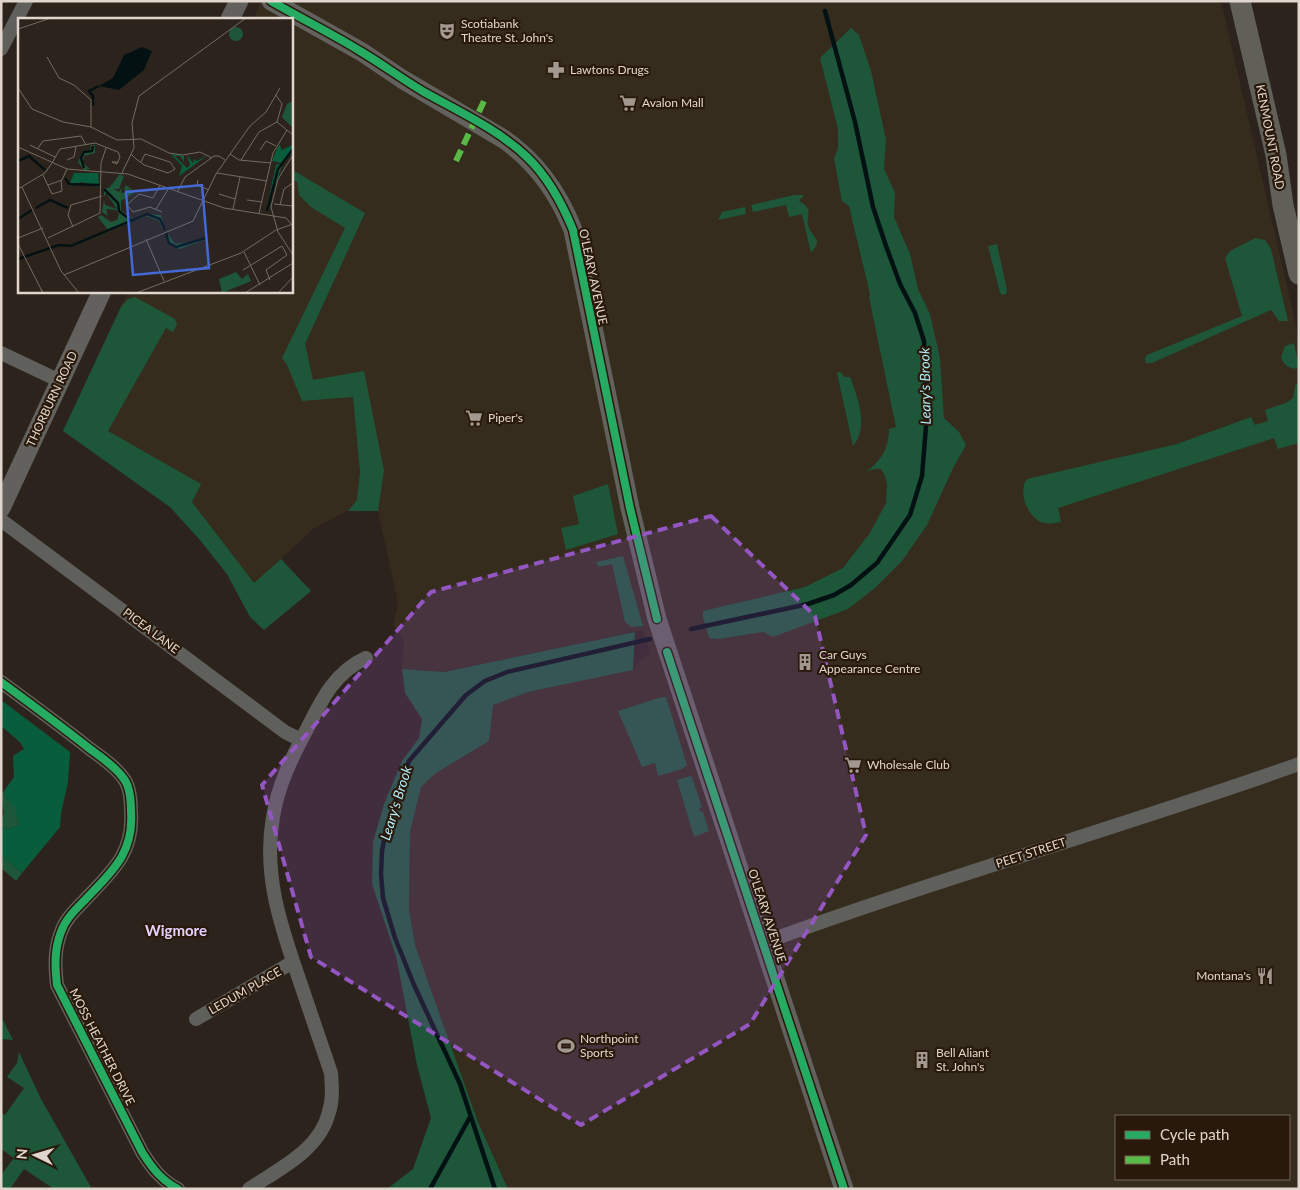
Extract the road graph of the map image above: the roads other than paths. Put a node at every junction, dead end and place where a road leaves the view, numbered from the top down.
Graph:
1 (26, 1) edge
2 (239, 1) edge
3 (271, 1) edge
4 (1240, 1) edge
5 (230, 18) edge
6 (1, 49) edge
7 (1299, 274) edge
8 (102, 292) edge
9 (1, 353) edge
10 (60, 381) junction
11 (1, 508) edge
12 (1, 520) edge
13 (366, 658) dead end
14 (1, 682) edge
15 (301, 740) junction
16 (1299, 764) edge
17 (764, 943) junction
18 (294, 962) junction
19 (196, 1019) dead end
20 (178, 1189) edge
21 (249, 1189) edge
22 (844, 1189) edge

1 - 6 street
2 - 5 street
3 - 17 street, O'LEARY AVENUE
4 - 7 main road, KENMOUNT ROAD
8 - 10 street, THORBURN ROAD
9 - 10 street
10 - 11 street, THORBURN ROAD
12 - 15 street, PICEA LANE
13 - 15 street
14 - 20 street, MOSS HEATHER DRIVE
15 - 18 street
16 - 17 street, PEET STREET
17 - 22 street, O'LEARY AVENUE
18 - 19 street, LEDUM PLACE
18 - 21 street

